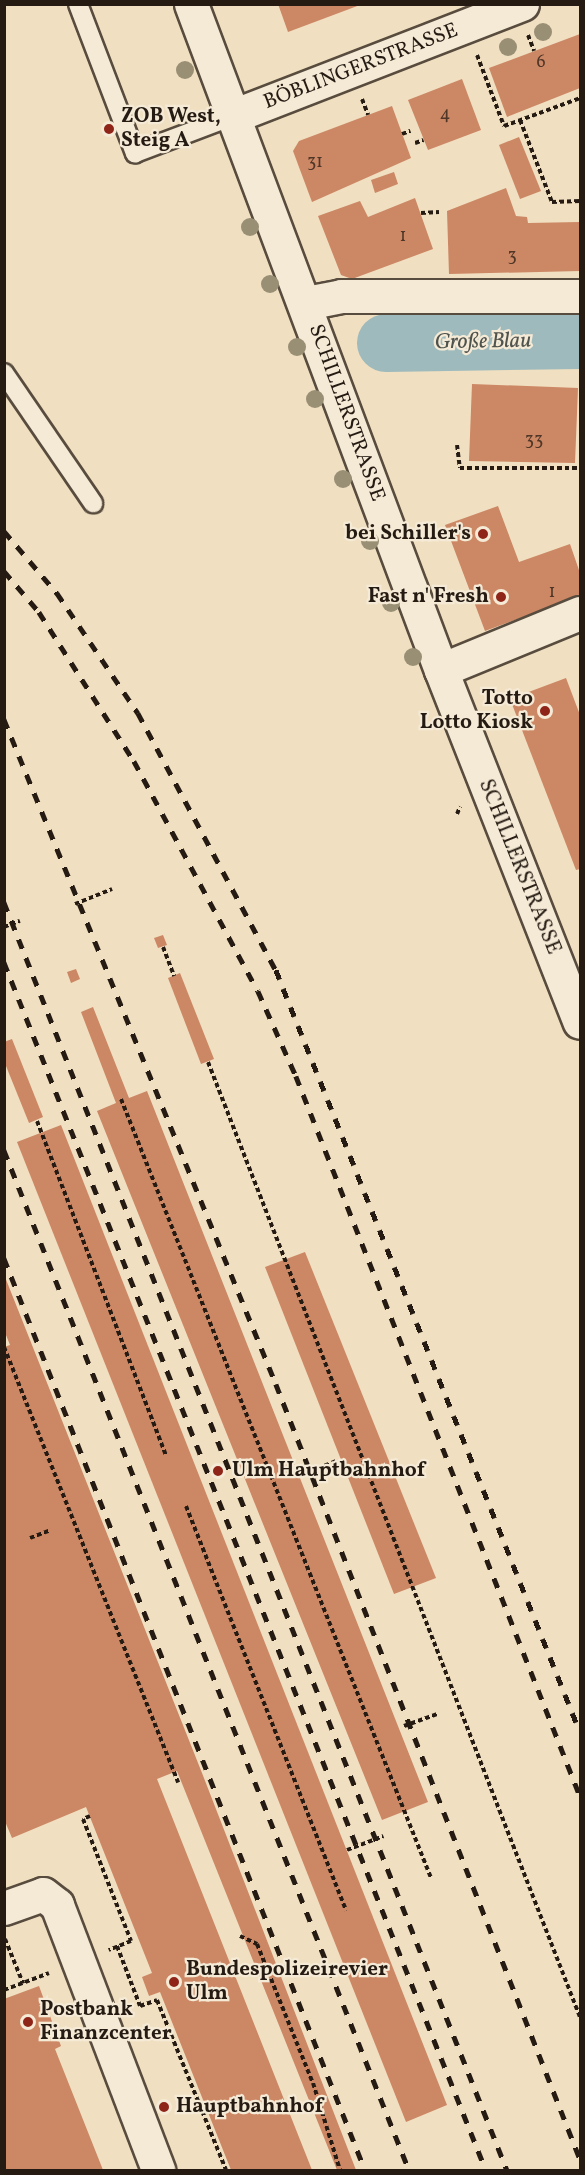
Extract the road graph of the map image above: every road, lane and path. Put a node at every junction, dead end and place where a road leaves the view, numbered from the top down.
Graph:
1 (78, 4) edge
2 (191, 4) edge
3 (522, 4) edge
4 (466, 26) junction
5 (580, 98) edge
6 (365, 106) dead end
7 (368, 115) dead end
8 (233, 116) junction
9 (520, 120) junction
10 (410, 131) dead end
11 (402, 134) dead end
12 (424, 140) dead end
13 (415, 143) dead end
14 (580, 201) edge
15 (439, 212) dead end
16 (421, 213) dead end
17 (580, 296) edge
18 (306, 303) junction
19 (4, 373) edge
20 (457, 445) dead end
21 (580, 468) edge
22 (93, 503) dead end
23 (580, 613) edge
24 (441, 670) junction
25 (112, 889) dead end
26 (75, 904) dead end
27 (21, 921) dead end
28 (4, 927) edge
29 (163, 947) dead end
30 (174, 976) dead end
31 (580, 1022) edge
32 (208, 1062) dead end
33 (121, 1099) dead end
34 (37, 1121) dead end
35 (4, 1328) edge
36 (4, 1333) edge
37 (4, 1347) edge
38 (166, 1456) dead end
39 (336, 1461) dead end
40 (304, 1474) dead end
41 (186, 1506) dead end
42 (51, 1530) dead end
43 (30, 1538) dead end
44 (437, 1714) dead end
45 (404, 1726) dead end
46 (178, 1783) dead end
47 (90, 1816) dead end
48 (383, 1836) dead end
49 (347, 1850) dead end
50 (432, 1878) dead end
51 (4, 1908) edge
52 (346, 1911) dead end
53 (240, 1936) dead end
54 (4, 1938) edge
55 (117, 1946) junction
56 (78, 1962) junction
57 (23, 1983) junction
58 (4, 1990) edge
59 (580, 2017) edge
60 (158, 2170) edge
61 (226, 2170) edge
62 (340, 2170) edge

1 - 8 lane
2 - 8 street, SCHILLERSTRASSE
3 - 4 street, BÖBLINGERSTRASSE
4 - 8 street, BÖBLINGERSTRASSE
4 - 9 path
5 - 9 path
6 - 7 path
8 - 18 street, SCHILLERSTRASSE
9 - 14 path
10 - 11 path
12 - 13 path
15 - 16 path
17 - 18 street
18 - 24 street, SCHILLERSTRASSE
19 - 22 lane
20 - 21 path
23 - 24 street
24 - 31 street, SCHILLERSTRASSE
25 - 26 path
27 - 28 path
29 - 30 path, bridge
32 - 59 path
33 - 50 path
34 - 38 path
35 - 36 path
37 - 46 path
39 - 40 path
41 - 52 path
42 - 43 path
44 - 45 path
47 - 55 path
48 - 49 path
51 - 56 street
53 - 62 path
54 - 57 path
55 - 56 path
55 - 61 path
56 - 57 path
56 - 60 street
57 - 58 path

